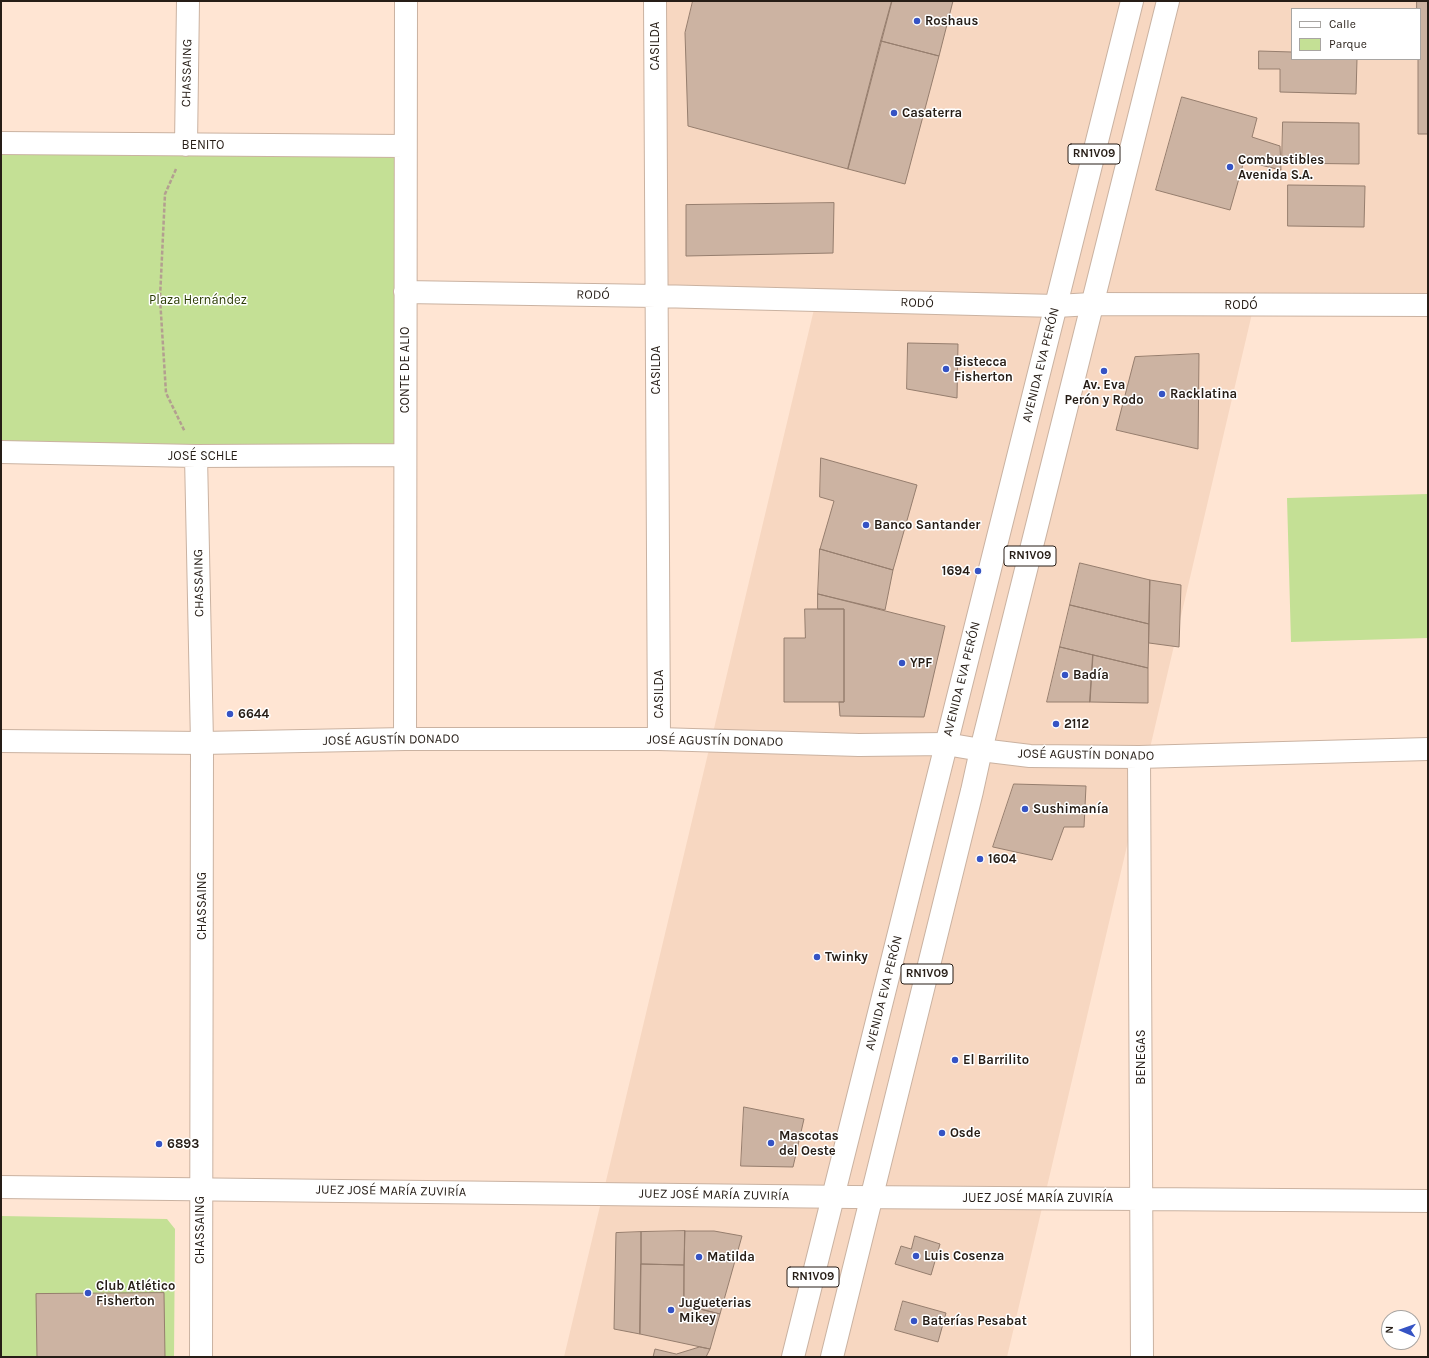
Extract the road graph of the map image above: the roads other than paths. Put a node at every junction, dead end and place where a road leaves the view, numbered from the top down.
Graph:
1 (188, 1) edge
2 (406, 1) edge
3 (655, 1) edge
4 (1132, 1) edge
5 (1168, 1) edge
6 (1, 143) edge
7 (186, 145) junction
8 (406, 146) junction
9 (405, 292) junction
10 (656, 296) junction
11 (1092, 304) junction
12 (1428, 305) edge
13 (1056, 306) junction
14 (1, 452) edge
15 (405, 455) junction
16 (196, 456) junction
17 (405, 738) junction
18 (659, 739) junction
19 (1, 741) edge
20 (202, 743) junction
21 (946, 744) junction
22 (1428, 749) edge
23 (981, 750) junction
24 (1139, 757) junction
25 (1, 1188) edge
26 (200, 1189) junction
27 (833, 1197) junction
28 (872, 1197) junction
29 (1142, 1199) junction
30 (1428, 1201) edge
31 (201, 1357) edge
32 (793, 1357) edge
33 (832, 1357) edge
34 (1142, 1357) edge

1 - 7 street, CHASSAING
2 - 8 street, CONTE DE ALIO
3 - 10 street, CASILDA
4 - 13 street, AVENIDA EVA PERÓN / RN1V09
5 - 11 street, RN1V09
6 - 7 street, BENITO
7 - 8 street, BENITO
8 - 9 street, CONTE DE ALIO
9 - 10 street, RODÓ
9 - 15 street, CONTE DE ALIO
10 - 13 street, RODÓ
10 - 18 street, CASILDA
11 - 12 street, RODÓ
11 - 13 street, RODÓ
11 - 23 street, RN1V09
13 - 21 street, AVENIDA EVA PERÓN / RN1V09
14 - 16 street, JOSÉ SCHLE
15 - 16 street, JOSÉ SCHLE
15 - 17 street, CONTE DE ALIO
16 - 20 street, CHASSAING
17 - 18 street, JOSÉ AGUSTÍN DONADO
17 - 20 street, JOSÉ AGUSTÍN DONADO
18 - 21 street, JOSÉ AGUSTÍN DONADO
19 - 20 street, JOSÉ AGUSTÍN DONADO
20 - 26 street, CHASSAING
21 - 23 street, JOSÉ AGUSTÍN DONADO
21 - 27 street, AVENIDA EVA PERÓN / RN1V09
22 - 24 street, JOSÉ AGUSTÍN DONADO
23 - 24 street, JOSÉ AGUSTÍN DONADO
23 - 28 street, RN1V09
24 - 29 street, BENEGAS
25 - 26 street, JUEZ JOSÉ MARÍA ZUVIRÍA
26 - 27 street, JUEZ JOSÉ MARÍA ZUVIRÍA
26 - 31 street, CHASSAING
27 - 28 street, JUEZ JOSÉ MARÍA ZUVIRÍA
27 - 32 street, AVENIDA EVA PERÓN / RN1V09
28 - 29 street, JUEZ JOSÉ MARÍA ZUVIRÍA
28 - 33 street, RN1V09
29 - 30 street, JUEZ JOSÉ MARÍA ZUVIRÍA
29 - 34 street, BENEGAS

